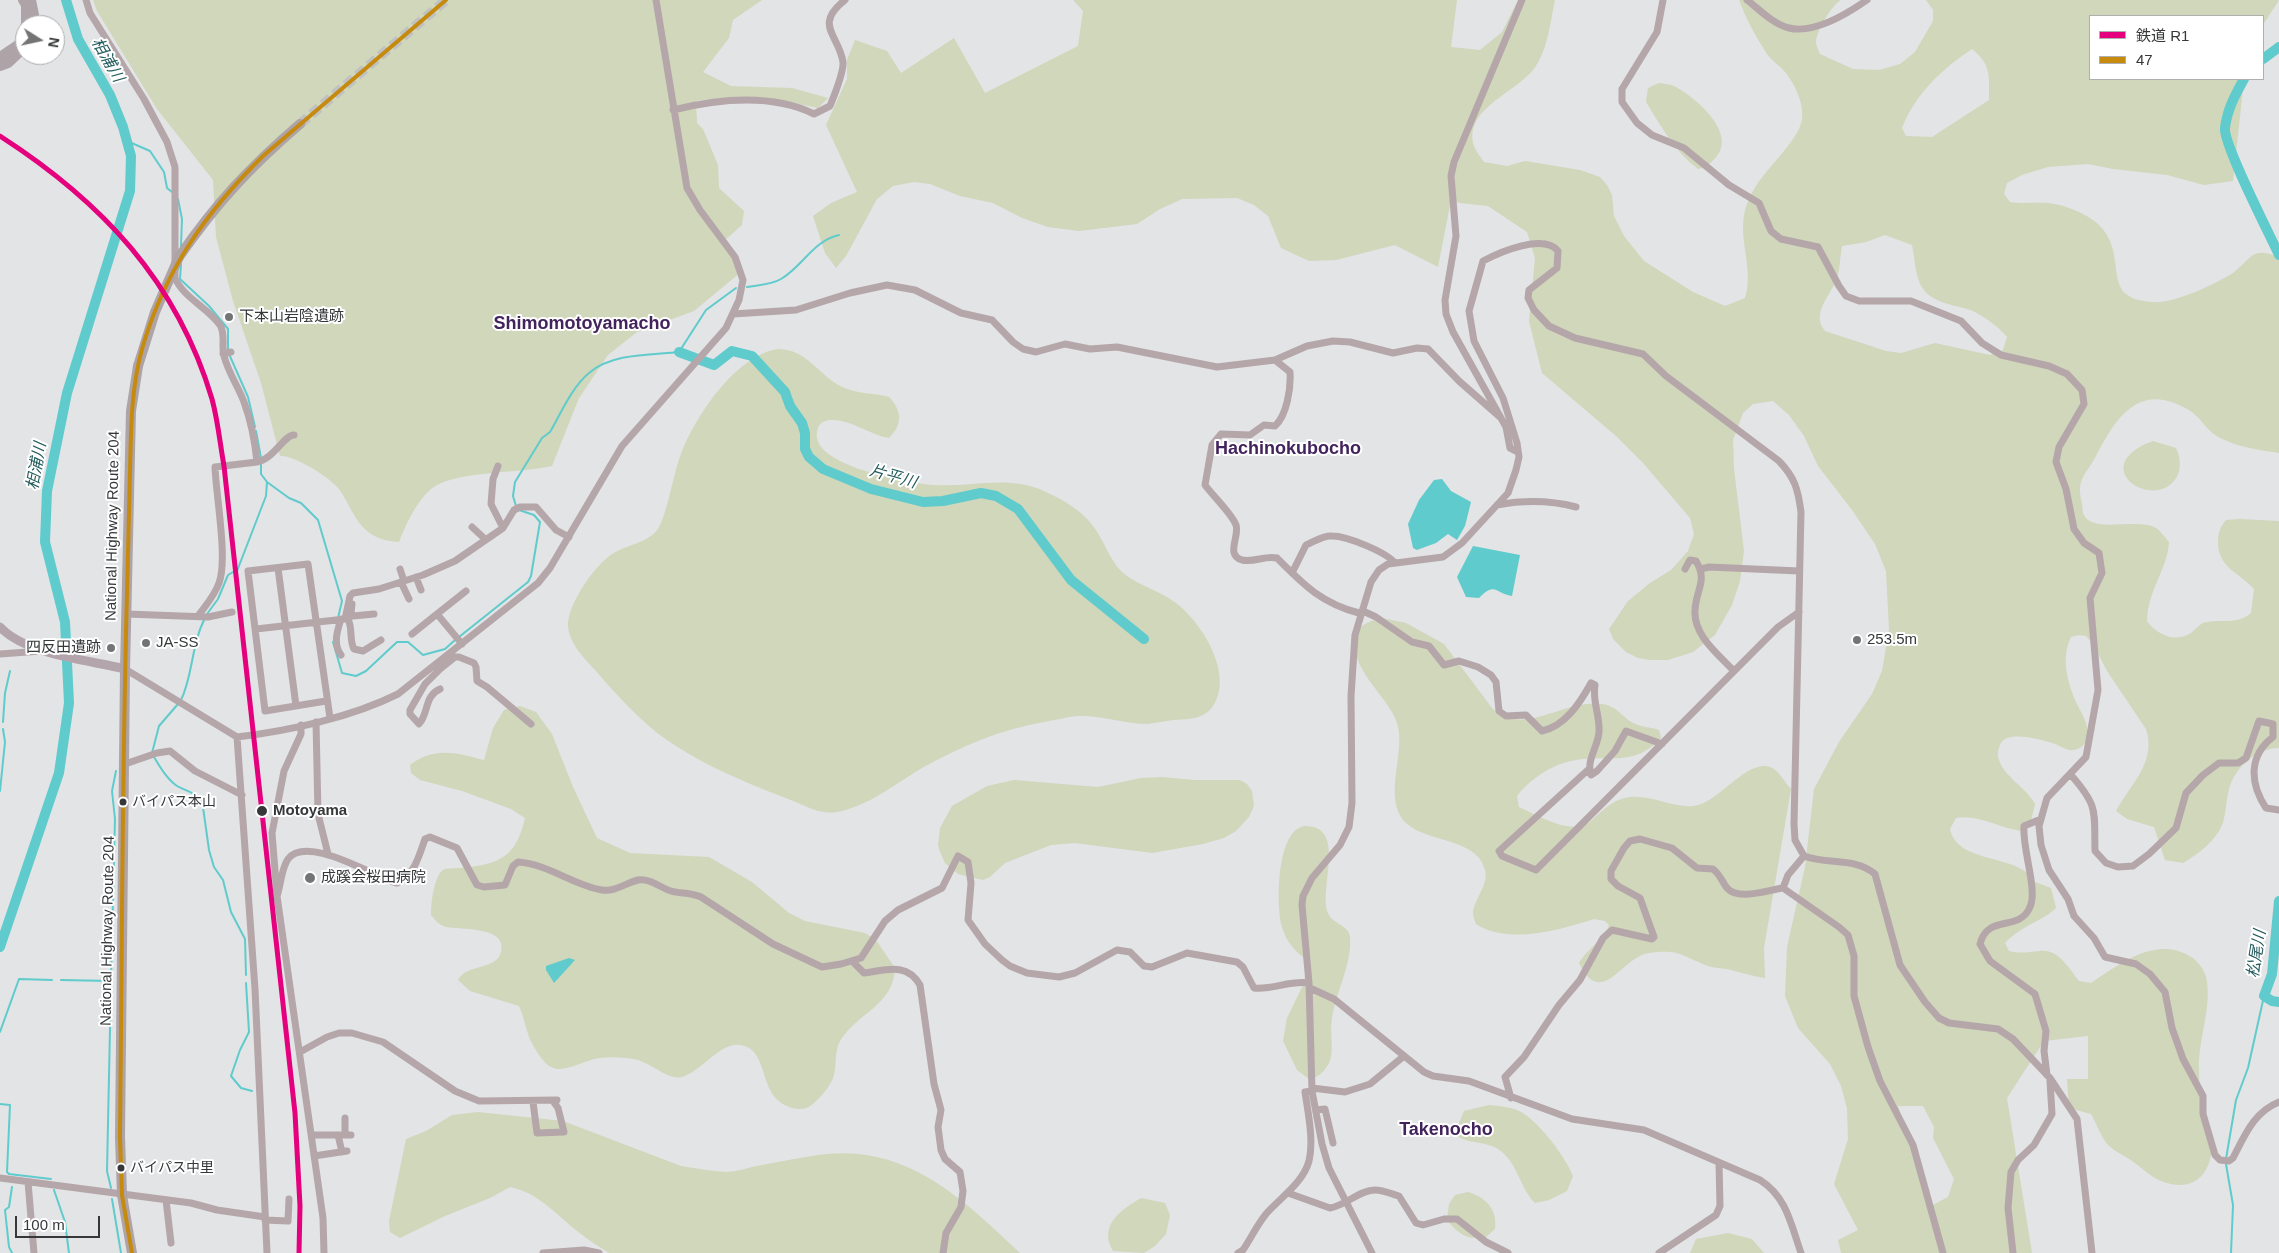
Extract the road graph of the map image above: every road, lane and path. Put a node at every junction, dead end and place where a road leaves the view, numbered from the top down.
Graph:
1 (24, 0) edge
2 (32, 0) edge
3 (86, 0) edge
4 (656, 0) edge
5 (845, 0) edge
6 (1522, 0) edge
7 (1663, 0) edge
8 (1747, 0) edge
9 (1867, 0) edge
10 (26, 15) edge
11 (33, 15) edge
12 (15, 47) edge
13 (15, 56) edge
14 (0, 57) edge
15 (0, 66) edge
16 (674, 110) junction
17 (300, 124) tunnel mouth
18 (734, 314) junction
19 (1275, 360) junction
20 (1500, 417) junction
21 (294, 435) dead end
22 (1518, 452) junction
23 (259, 462) junction
24 (498, 466) dead end
25 (1497, 505) junction
26 (1576, 507) dead end
27 (472, 527) dead end
28 (503, 528) junction
29 (569, 538) junction
30 (486, 539) junction
31 (1395, 563) junction
32 (278, 568) junction
33 (400, 569) dead end
34 (1685, 569) dead end
35 (1701, 569) junction
36 (1800, 571) junction
37 (1292, 573) junction
38 (416, 577) junction
39 (403, 581) junction
40 (421, 590) dead end
41 (466, 591) dead end
42 (352, 594) junction
43 (409, 599) dead end
44 (1363, 611) junction
45 (232, 612) dead end
46 (1799, 612) junction
47 (126, 614) junction
48 (374, 614) dead end
49 (437, 614) junction
50 (198, 616) junction
51 (340, 619) junction
52 (315, 622) junction
53 (286, 625) junction
54 (0, 627) edge
55 (256, 629) junction
56 (412, 634) dead end
57 (381, 640) dead end
58 (459, 641) junction
59 (44, 651) junction
60 (0, 654) edge
61 (341, 655) dead end
62 (439, 667) junction
63 (124, 669) junction
64 (1734, 670) junction
65 (440, 689) dead end
66 (326, 702) junction
67 (296, 706) junction
68 (330, 718) junction
69 (316, 722) junction
70 (531, 724) dead end
71 (301, 725) junction
72 (237, 737) junction
73 (1662, 744) junction
74 (125, 764) junction
75 (1589, 769) junction
76 (2071, 775) junction
77 (242, 795) junction
78 (2279, 810) edge
79 (2041, 819) junction
80 (328, 854) junction
81 (1804, 856) junction
82 (1782, 888) junction
83 (277, 896) junction
84 (853, 962) junction
85 (1309, 985) junction
86 (300, 1052) junction
87 (1404, 1056) junction
88 (2049, 1077) junction
89 (1312, 1090) junction
90 (1512, 1098) junction
91 (534, 1102) junction
92 (2279, 1102) edge
93 (1316, 1110) junction
94 (345, 1118) dead end
95 (345, 1135) junction
96 (312, 1136) junction
97 (1333, 1143) dead end
98 (314, 1156) junction
99 (1719, 1163) junction
100 (0, 1178) edge
101 (28, 1182) junction
102 (1288, 1193) junction
103 (122, 1195) junction
104 (289, 1199) dead end
105 (166, 1200) junction
106 (1346, 1203) junction
107 (265, 1219) junction
108 (171, 1243) dead end
109 (577, 1252) edge
110 (34, 1253) edge
111 (132, 1253) edge
112 (267, 1253) edge
113 (324, 1253) edge
114 (546, 1253) edge
115 (600, 1253) edge
116 (942, 1253) edge
117 (1238, 1253) edge
118 (1372, 1253) edge
119 (1508, 1253) edge
120 (1658, 1253) edge
121 (1801, 1253) edge
122 (1943, 1253) edge
123 (2013, 1253) edge
124 (2092, 1253) edge

1 - 10 highway
2 - 11 highway
3 - 23 street
4 - 16 street
5 - 16 street
6 - 20 street
7 - 76 street
8 - 9 street
12 - 14 highway
13 - 15 highway
16 - 18 street
17 - 47 highway, National Highway Route 204, bridge
18 - 19 street
18 - 29 street
19 - 20 street
19 - 37 street
20 - 22 street
21 - 23 street
22 - 25 street
22 - 36 street
23 - 50 street
24 - 28 street
25 - 26 street
25 - 31 street
27 - 30 street
28 - 29 street
28 - 30 street
29 - 58 street
30 - 38 street
31 - 37 street
31 - 44 street
32 - 52 street
32 - 53 street
32 - 55 street
33 - 39 street
34 - 35 street
35 - 36 street
35 - 64 street
36 - 46 street
37 - 44 street
38 - 39 street
38 - 40 street
39 - 42 street
39 - 43 street
41 - 49 street
42 - 48 street
42 - 51 street
44 - 75 street
44 - 85 street
45 - 50 street
46 - 64 street
46 - 81 street
47 - 50 street
47 - 63 highway, National Highway Route 204
49 - 56 street
49 - 58 street
51 - 52 street
51 - 57 street
51 - 61 street
52 - 53 street
52 - 66 street
53 - 55 street
53 - 67 street
54 - 59 main road
55 - 67 street
58 - 62 street
59 - 60 street
59 - 63 main road
62 - 65 street
62 - 68 street
62 - 70 street
63 - 72 street
63 - 74 highway, National Highway Route 204
64 - 73 street
66 - 67 street
66 - 68 street
68 - 69 street
69 - 71 street
69 - 80 street
71 - 72 street
71 - 83 street
72 - 77 street
73 - 75 street
73 - 75 street
74 - 77 street
74 - 103 highway, National Highway Route 204
76 - 78 street
76 - 79 street
77 - 107 street
79 - 88 street
79 - 92 street
80 - 83 street
80 - 84 street
81 - 82 street
81 - 88 street
82 - 90 street
82 - 122 street
83 - 86 street
84 - 85 street
84 - 116 street
85 - 87 street
85 - 89 street
86 - 91 street
86 - 96 street
87 - 89 street
87 - 90 street
88 - 123 street
88 - 124 street
89 - 93 street
89 - 102 street
90 - 99 street
91 - 91 street
93 - 97 street
93 - 106 street
94 - 95 street
95 - 96 street
95 - 98 street
96 - 98 street
98 - 113 street
99 - 120 street
99 - 121 street
100 - 101 street
101 - 103 street
101 - 110 street
102 - 106 street
102 - 117 street
103 - 105 street
103 - 111 highway, National Highway Route 204
104 - 107 street
105 - 107 street
105 - 108 street
106 - 118 street
106 - 119 street
107 - 112 street
109 - 114 street
109 - 115 street

